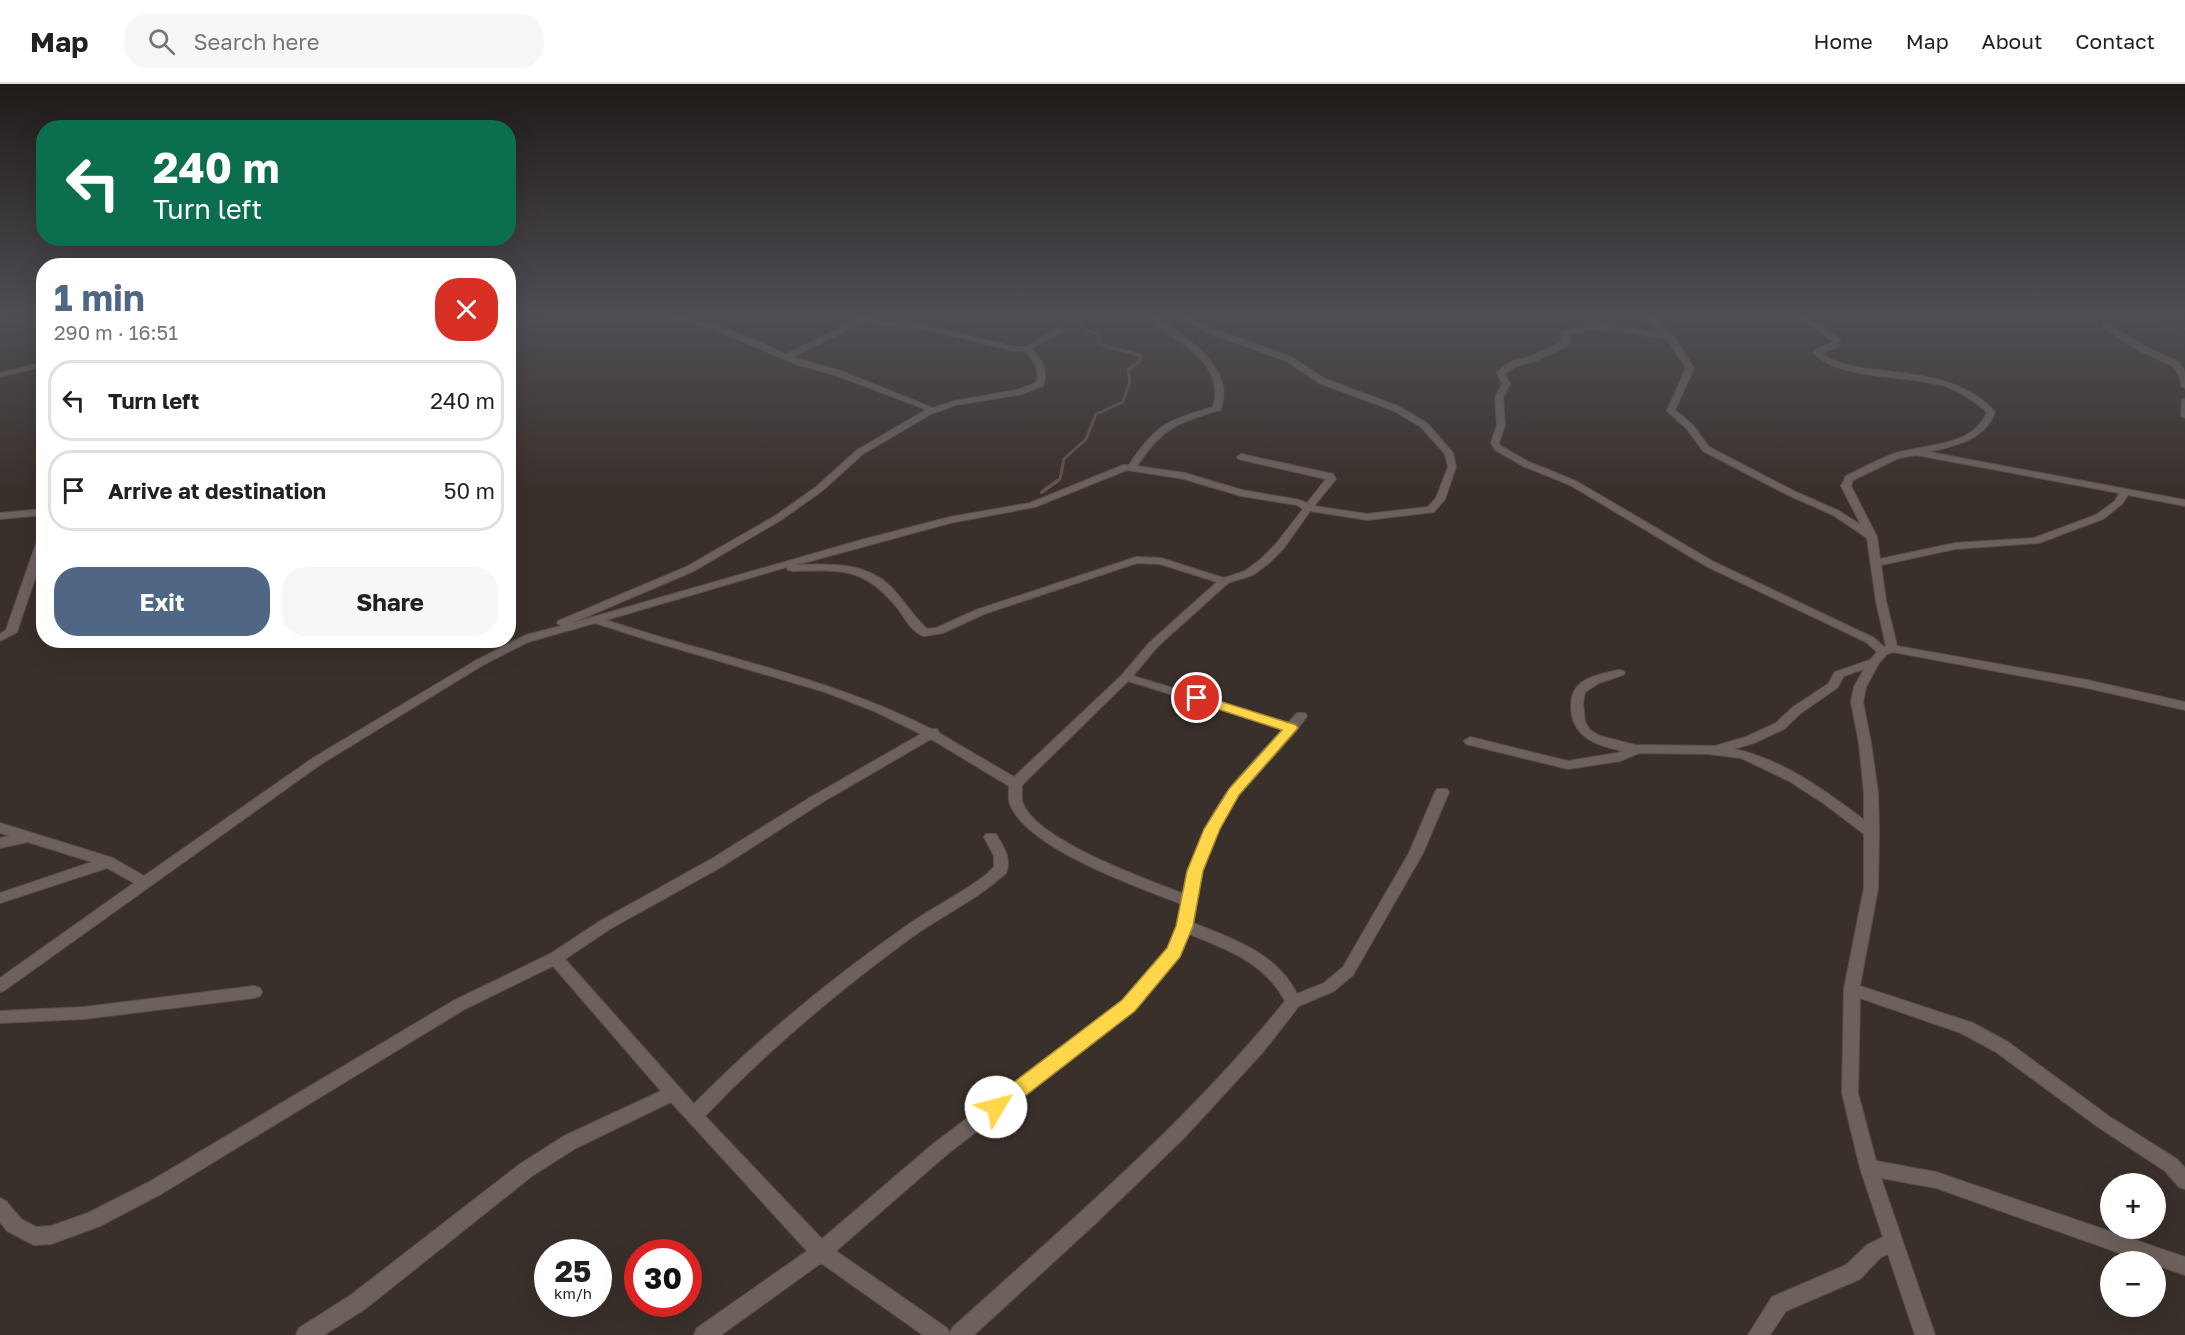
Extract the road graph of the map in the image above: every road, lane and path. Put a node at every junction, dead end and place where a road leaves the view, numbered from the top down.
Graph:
1 (839, 375) edge
2 (1042, 375) edge
3 (1213, 375) edge
4 (1314, 375) edge
5 (1502, 375) edge
6 (1688, 375) edge
7 (1906, 375) edge
8 (2185, 401) edge
9 (928, 412) junction
10 (2185, 416) edge
11 (1916, 452) junction
12 (1241, 457) dead end
13 (1133, 466) junction
14 (2124, 493) junction
15 (2185, 503) edge
16 (1308, 508) junction
17 (36, 513) edge
18 (0, 516) edge
19 (1872, 537) junction
20 (36, 559) edge
21 (1877, 563) junction
22 (777, 569) junction
23 (1224, 581) junction
24 (597, 620) junction
25 (0, 638) edge
26 (524, 640) junction
27 (516, 644) edge
28 (509, 648) edge
29 (1883, 654) junction
30 (1620, 673) dead end
31 (1126, 678) junction
32 (2185, 706) edge
33 (933, 732) junction
34 (1470, 741) dead end
35 (1635, 750) junction
36 (1716, 750) junction
37 (1015, 784) junction
38 (1442, 792) dead end
39 (0, 828) edge
40 (1872, 833) junction
41 (30, 837) junction
42 (991, 837) dead end
43 (0, 843) edge
44 (108, 862) junction
45 (143, 882) junction
46 (0, 898) edge
47 (1190, 902) junction
48 (1185, 926) junction
49 (555, 958) junction
50 (0, 986) edge
51 (1852, 990) junction
52 (254, 992) dead end
53 (1293, 1002) junction
54 (0, 1017) edge
55 (674, 1093) junction
56 (695, 1115) junction
57 (1869, 1168) junction
58 (2185, 1181) edge
59 (0, 1207) edge
60 (1895, 1241) junction
61 (821, 1252) junction
62 (2185, 1266) edge
63 (306, 1335) edge
64 (704, 1335) edge
65 (940, 1335) edge
66 (959, 1335) edge
67 (1758, 1335) edge
68 (1925, 1335) edge

1 - 9 street
2 - 9 street
3 - 13 street
4 - 16 street
5 - 29 street
6 - 19 street
7 - 11 street
8 - 10 street
9 - 26 street
11 - 14 street
11 - 19 street
12 - 16 street
13 - 16 street
13 - 22 street
14 - 15 street
14 - 21 street
16 - 23 street
17 - 18 street
19 - 21 street
20 - 25 street
21 - 29 street
22 - 23 street
22 - 24 street
23 - 31 street
24 - 26 street
24 - 33 street
26 - 27 street
28 - 45 street
29 - 32 street
29 - 36 street
29 - 40 street
30 - 35 street
31 - 37 street
31 - 47 street
33 - 37 street
33 - 49 street
34 - 35 street
35 - 36 street
36 - 40 street
37 - 47 street
38 - 53 street
39 - 41 street
40 - 51 street
41 - 43 street
41 - 44 street
42 - 56 street
44 - 45 street
44 - 46 street
45 - 50 street
47 - 48 street
48 - 53 street
48 - 61 street
49 - 55 street
49 - 59 street
51 - 57 street
51 - 58 street
52 - 54 street
53 - 66 street
55 - 56 street
55 - 63 street
56 - 61 street
57 - 60 street
57 - 62 street
60 - 67 street
60 - 68 street
61 - 64 street
61 - 65 street

